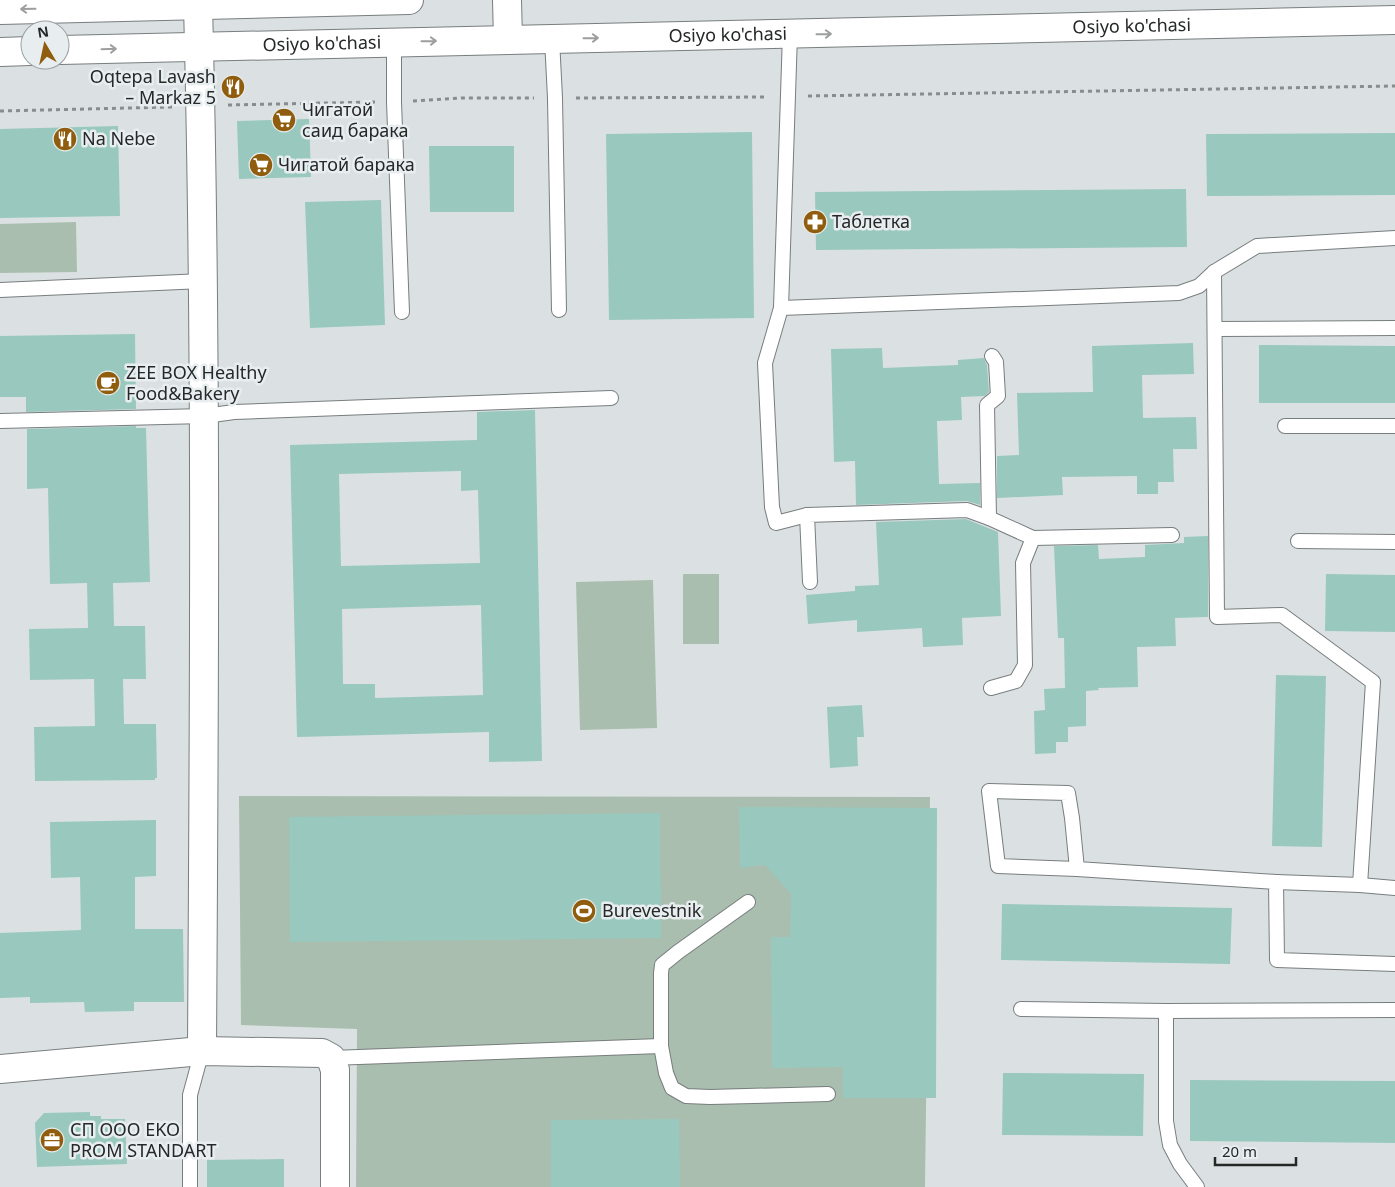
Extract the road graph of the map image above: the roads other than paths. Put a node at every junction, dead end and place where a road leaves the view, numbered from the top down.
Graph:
1 (410, 0) edge
2 (507, 0) edge
3 (198, 5) junction
4 (0, 10) edge
5 (1395, 20) edge
6 (790, 34) junction
7 (552, 39) junction
8 (508, 40) junction
9 (394, 42) junction
10 (199, 47) junction
11 (70, 50) edge
12 (20, 51) edge
13 (0, 52) edge
14 (1395, 238) edge
15 (1214, 272) junction
16 (203, 281) junction
17 (0, 290) edge
18 (781, 308) junction
19 (559, 310) dead end
20 (402, 312) dead end
21 (1395, 328) edge
22 (1216, 329) junction
23 (992, 356) dead end
24 (612, 398) dead end
25 (204, 416) junction
26 (0, 421) edge
27 (1285, 426) dead end
28 (1395, 426) edge
29 (807, 515) junction
30 (989, 518) junction
31 (1172, 535) dead end
32 (1033, 538) junction
33 (1298, 542) dead end
34 (1395, 542) edge
35 (810, 582) dead end
36 (991, 688) dead end
37 (1077, 869) junction
38 (1276, 882) junction
39 (1360, 885) junction
40 (1395, 888) edge
41 (748, 902) dead end
42 (1395, 964) edge
43 (1022, 1010) dead end
44 (1395, 1010) edge
45 (1166, 1011) junction
46 (661, 1046) junction
47 (202, 1051) junction
48 (332, 1058) junction
49 (0, 1069) edge
50 (828, 1094) dead end
51 (190, 1187) edge
52 (335, 1187) edge
53 (1197, 1187) edge

1 - 3 main road
2 - 8 main road
3 -> 4 main road
3 - 10 main road
6 -> 5 main road, Osiyo ko'chasi
7 -> 6 main road, Osiyo ko'chasi
6 - 18 lane
7 - 8 main road, Osiyo ko'chasi
7 - 19 lane
9 -> 8 main road, Osiyo ko'chasi
9 - 10 main road, Osiyo ko'chasi
9 - 20 lane
11 -> 10 main road, Osiyo ko'chasi
10 - 16 main road
12 - 13 main road
14 - 15 lane
15 - 18 lane
15 - 22 lane
16 - 17 lane
16 - 25 main road
18 - 29 lane
21 - 22 lane
22 - 39 lane
23 - 30 lane
24 - 25 lane
25 - 26 lane
25 - 47 main road
27 - 28 lane
29 - 30 lane
29 - 35 lane
30 - 32 lane
31 - 32 lane
32 - 36 lane
33 - 34 lane
37 - 37 lane
37 - 38 lane
38 - 39 lane
38 - 42 lane
39 - 40 lane
41 - 46 lane
43 - 45 lane
44 - 45 lane
45 - 53 lane
46 - 48 lane
46 - 50 lane
47 - 48 main road
47 - 49 main road
47 - 51 lane
48 - 52 main road

